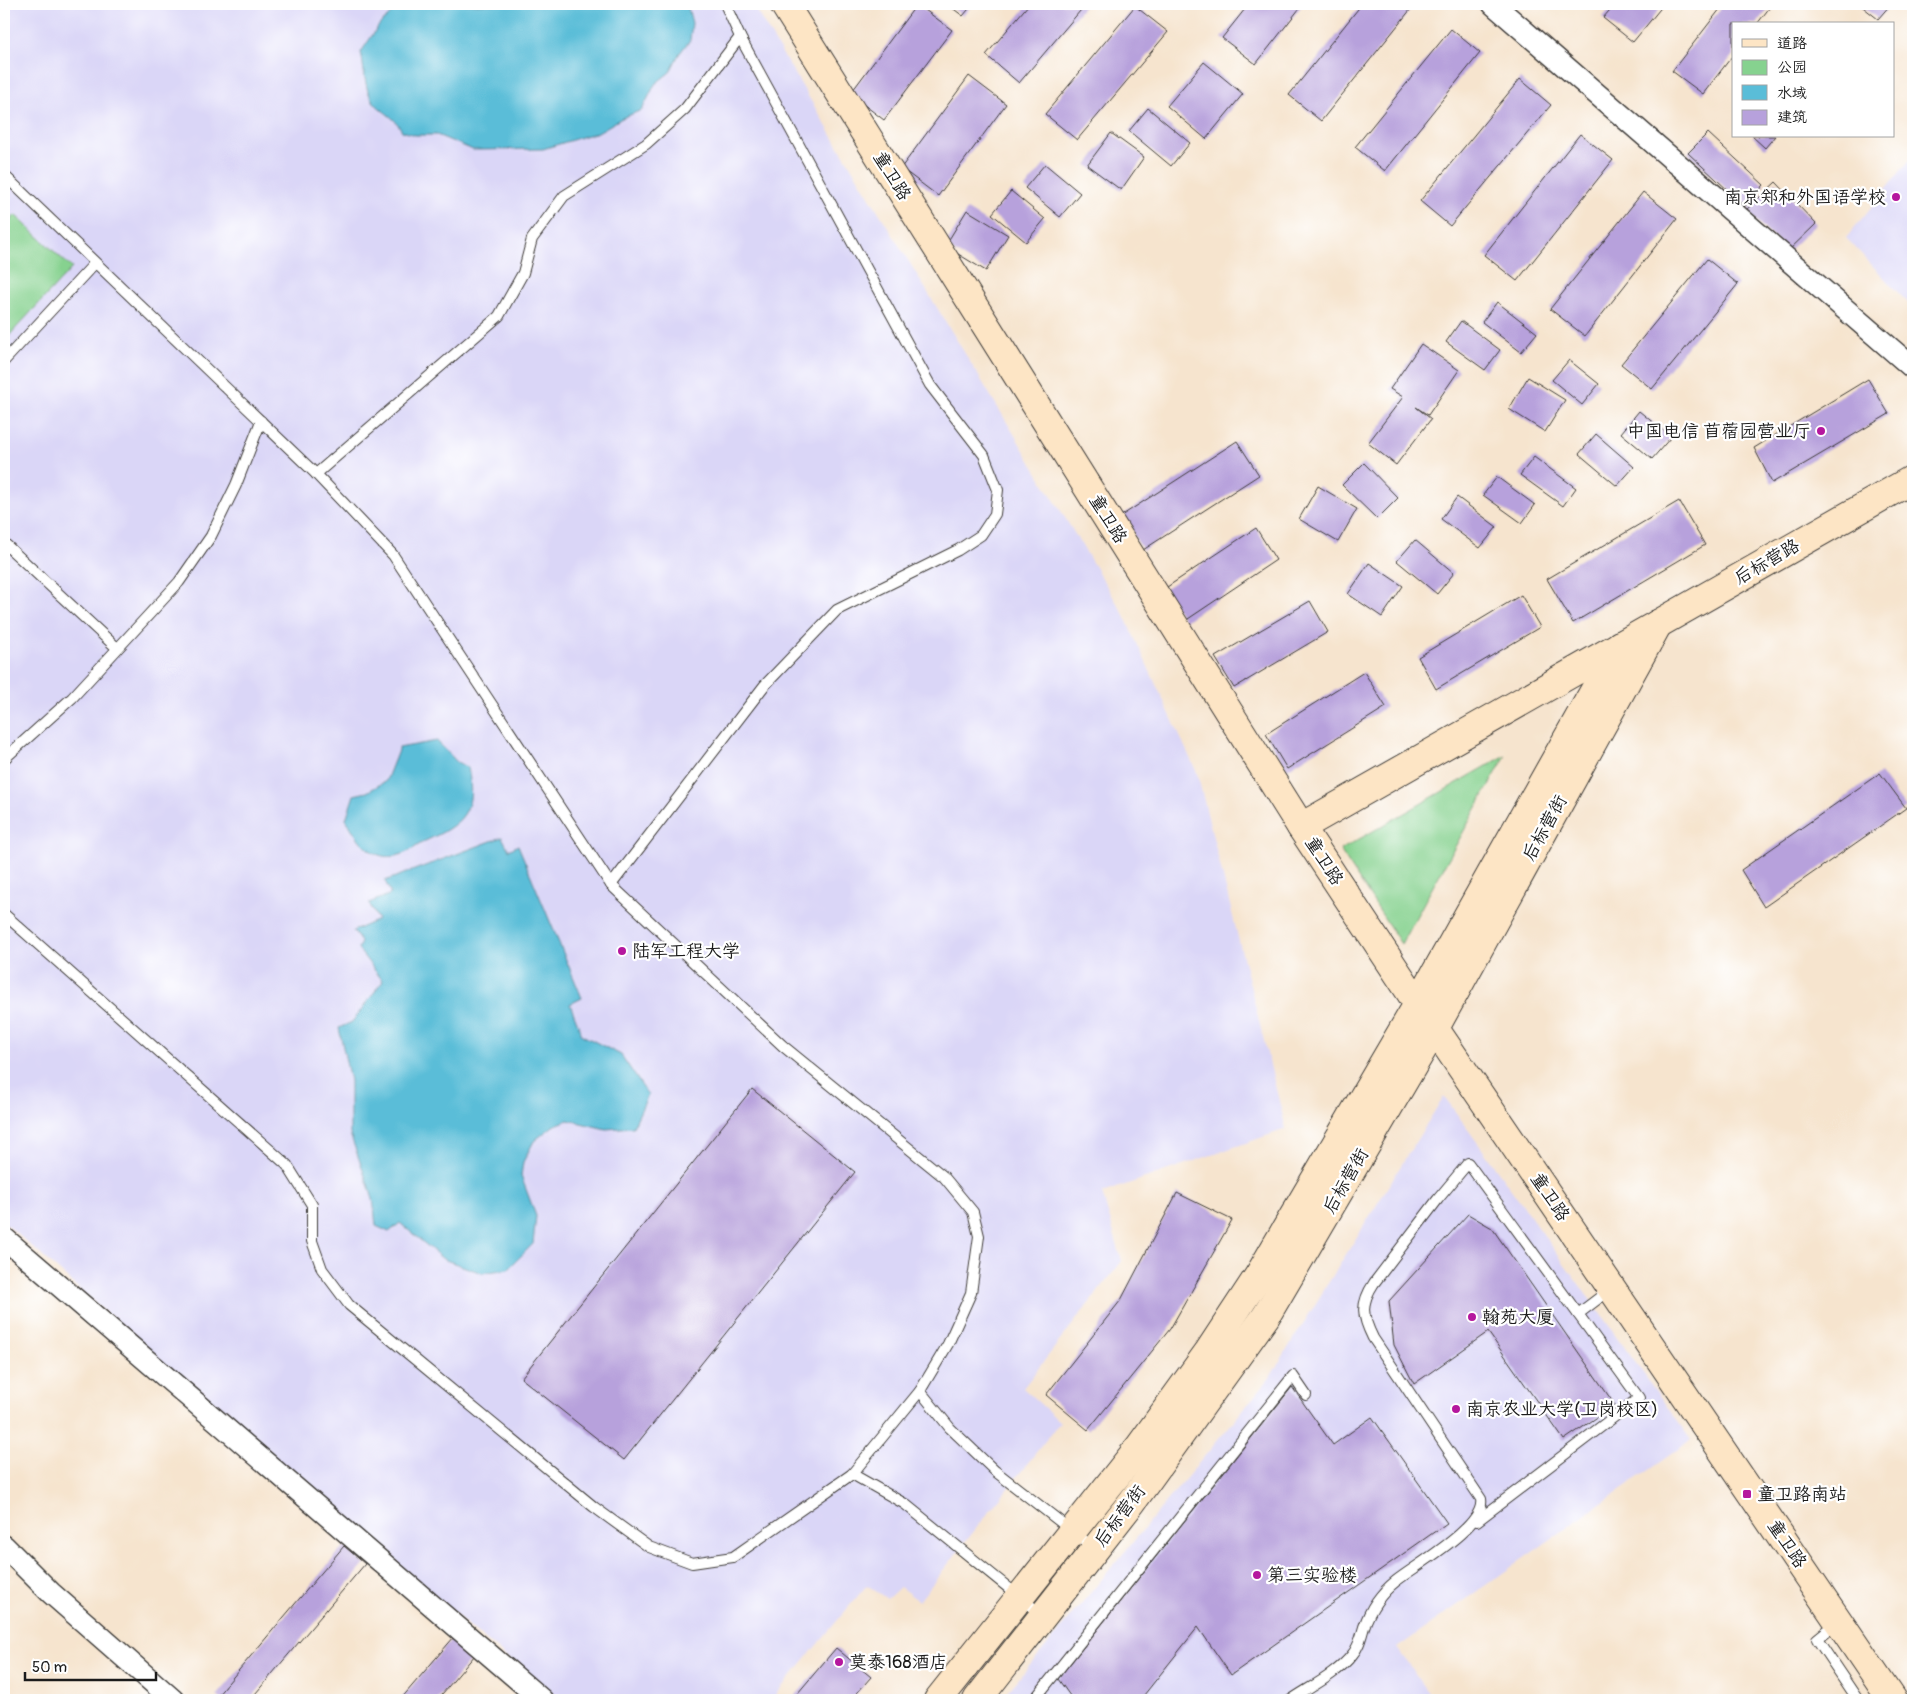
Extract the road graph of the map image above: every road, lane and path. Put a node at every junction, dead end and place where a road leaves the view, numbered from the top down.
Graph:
1 (725, 4) edge
2 (784, 4) edge
3 (1493, 4) edge
4 (740, 37) junction
5 (4, 175) edge
6 (95, 263) junction
7 (4, 361) edge
8 (1913, 368) edge
9 (261, 421) junction
10 (316, 474) junction
11 (1913, 479) edge
12 (4, 544) edge
13 (1658, 624) junction
14 (1620, 645) junction
15 (117, 648) junction
16 (4, 759) edge
17 (1301, 827) junction
18 (611, 885) junction
19 (4, 914) edge
20 (1418, 1004) junction
21 (1434, 1028) junction
22 (4, 1238) edge
23 (1612, 1288) junction
24 (1578, 1314) junction
25 (920, 1391) junction
26 (1306, 1395) dead end
27 (852, 1474) junction
28 (1469, 1527) junction
29 (1072, 1532) junction
30 (4, 1546) edge
31 (1096, 1549) junction
32 (1020, 1598) junction
33 (1044, 1616) junction
34 (1839, 1622) junction
35 (173, 1700) edge
36 (542, 1700) edge
37 (938, 1700) edge
38 (977, 1700) edge
39 (1034, 1700) edge
40 (1291, 1700) edge
41 (1858, 1700) edge
42 (1892, 1700) edge

1 - 4 lane
2 - 17 street, 童卫路
3 - 8 street
4 - 10 lane
4 - 18 lane
5 - 6 lane
6 - 7 lane
6 - 9 lane
9 - 10 lane
9 - 15 lane
10 - 18 lane
11 - 13 street, 后标营路
12 - 15 lane
13 - 14 street, 后标营路
13 - 21 street, 后标营街
14 - 17 street, 后标营路
14 - 20 street, 后标营街
15 - 16 lane
17 - 20 street, 童卫路
18 - 25 lane
19 - 27 lane
20 - 21 street, 童卫路
20 - 29 street, 后标营街
21 - 23 street, 童卫路
21 - 31 street, 后标营街
22 - 36 street
23 - 24 lane
23 - 34 street, 童卫路
24 - 28 lane
24 - 28 lane
25 - 27 lane
25 - 29 lane
26 - 39 lane
27 - 32 lane
28 - 40 lane
29 - 31 lane
29 - 32 street, 后标营街
30 - 35 street
31 - 33 street, 后标营街
32 - 33 lane
32 - 37 street, 后标营街
33 - 38 street, 后标营街
34 - 41 lane
34 - 42 street, 童卫路

